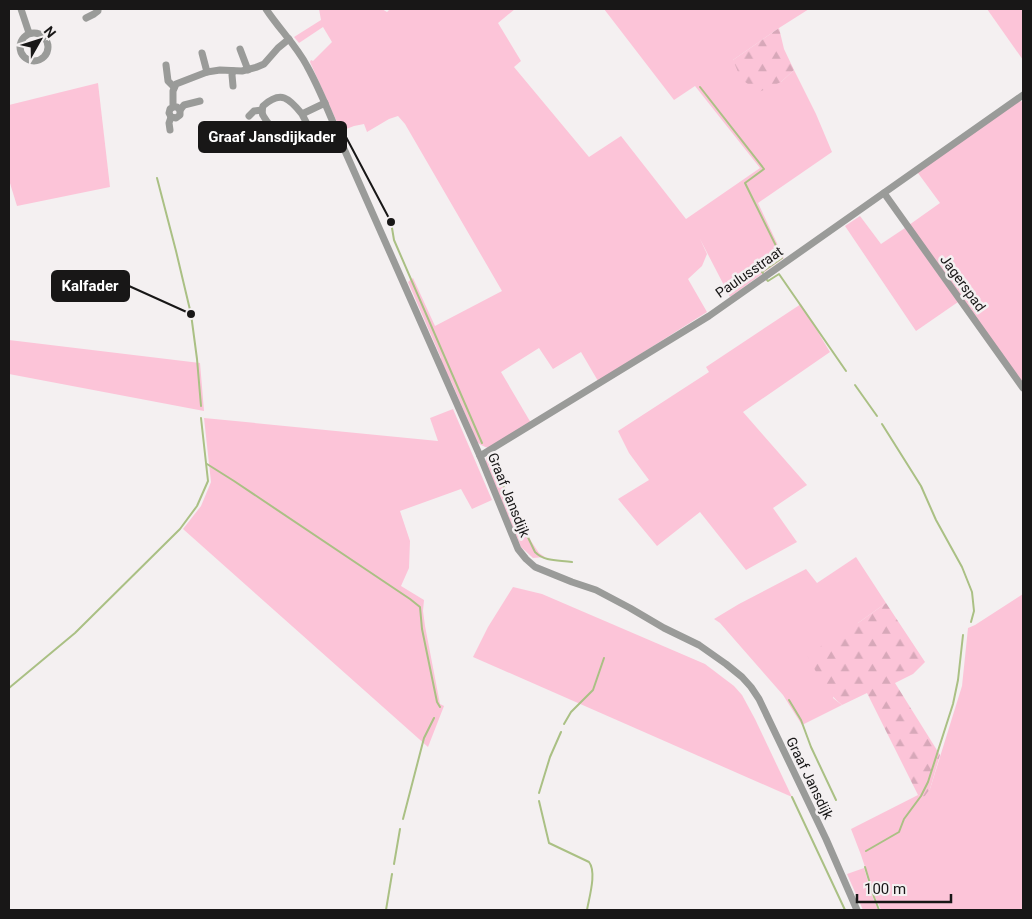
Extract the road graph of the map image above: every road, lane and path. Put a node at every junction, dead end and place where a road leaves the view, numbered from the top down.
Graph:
1 (21, 9) edge
2 (98, 9) edge
3 (266, 9) edge
4 (86, 18) dead end
5 (29, 33) junction
6 (289, 39) junction
7 (240, 50) dead end
8 (202, 53) dead end
9 (166, 65) dead end
10 (248, 70) junction
11 (233, 71) junction
12 (208, 72) junction
13 (233, 86) dead end
14 (174, 87) junction
15 (1023, 95) edge
16 (200, 101) dead end
17 (325, 103) junction
18 (176, 108) junction
19 (262, 110) junction
20 (302, 114) junction
21 (249, 116) dead end
22 (170, 130) dead end
23 (884, 193) junction
24 (1023, 388) edge
25 (480, 456) junction
26 (857, 910) edge

1 - 5 street
2 - 4 street
3 - 6 street, Graaf Jansdijk
5 - 5 street
6 - 10 street
6 - 17 street, Graaf Jansdijk
7 - 10 street
8 - 12 street
9 - 14 street
10 - 11 street
11 - 12 street
11 - 13 street
12 - 14 street
14 - 18 street
15 - 23 street, Paulusstraat
16 - 18 street
17 - 20 street
17 - 25 street, Graaf Jansdijk
18 - 22 street
19 - 20 street
19 - 20 street
19 - 21 street
23 - 24 street, Jagerspad
23 - 25 street, Paulusstraat
25 - 26 street, Graaf Jansdijk

